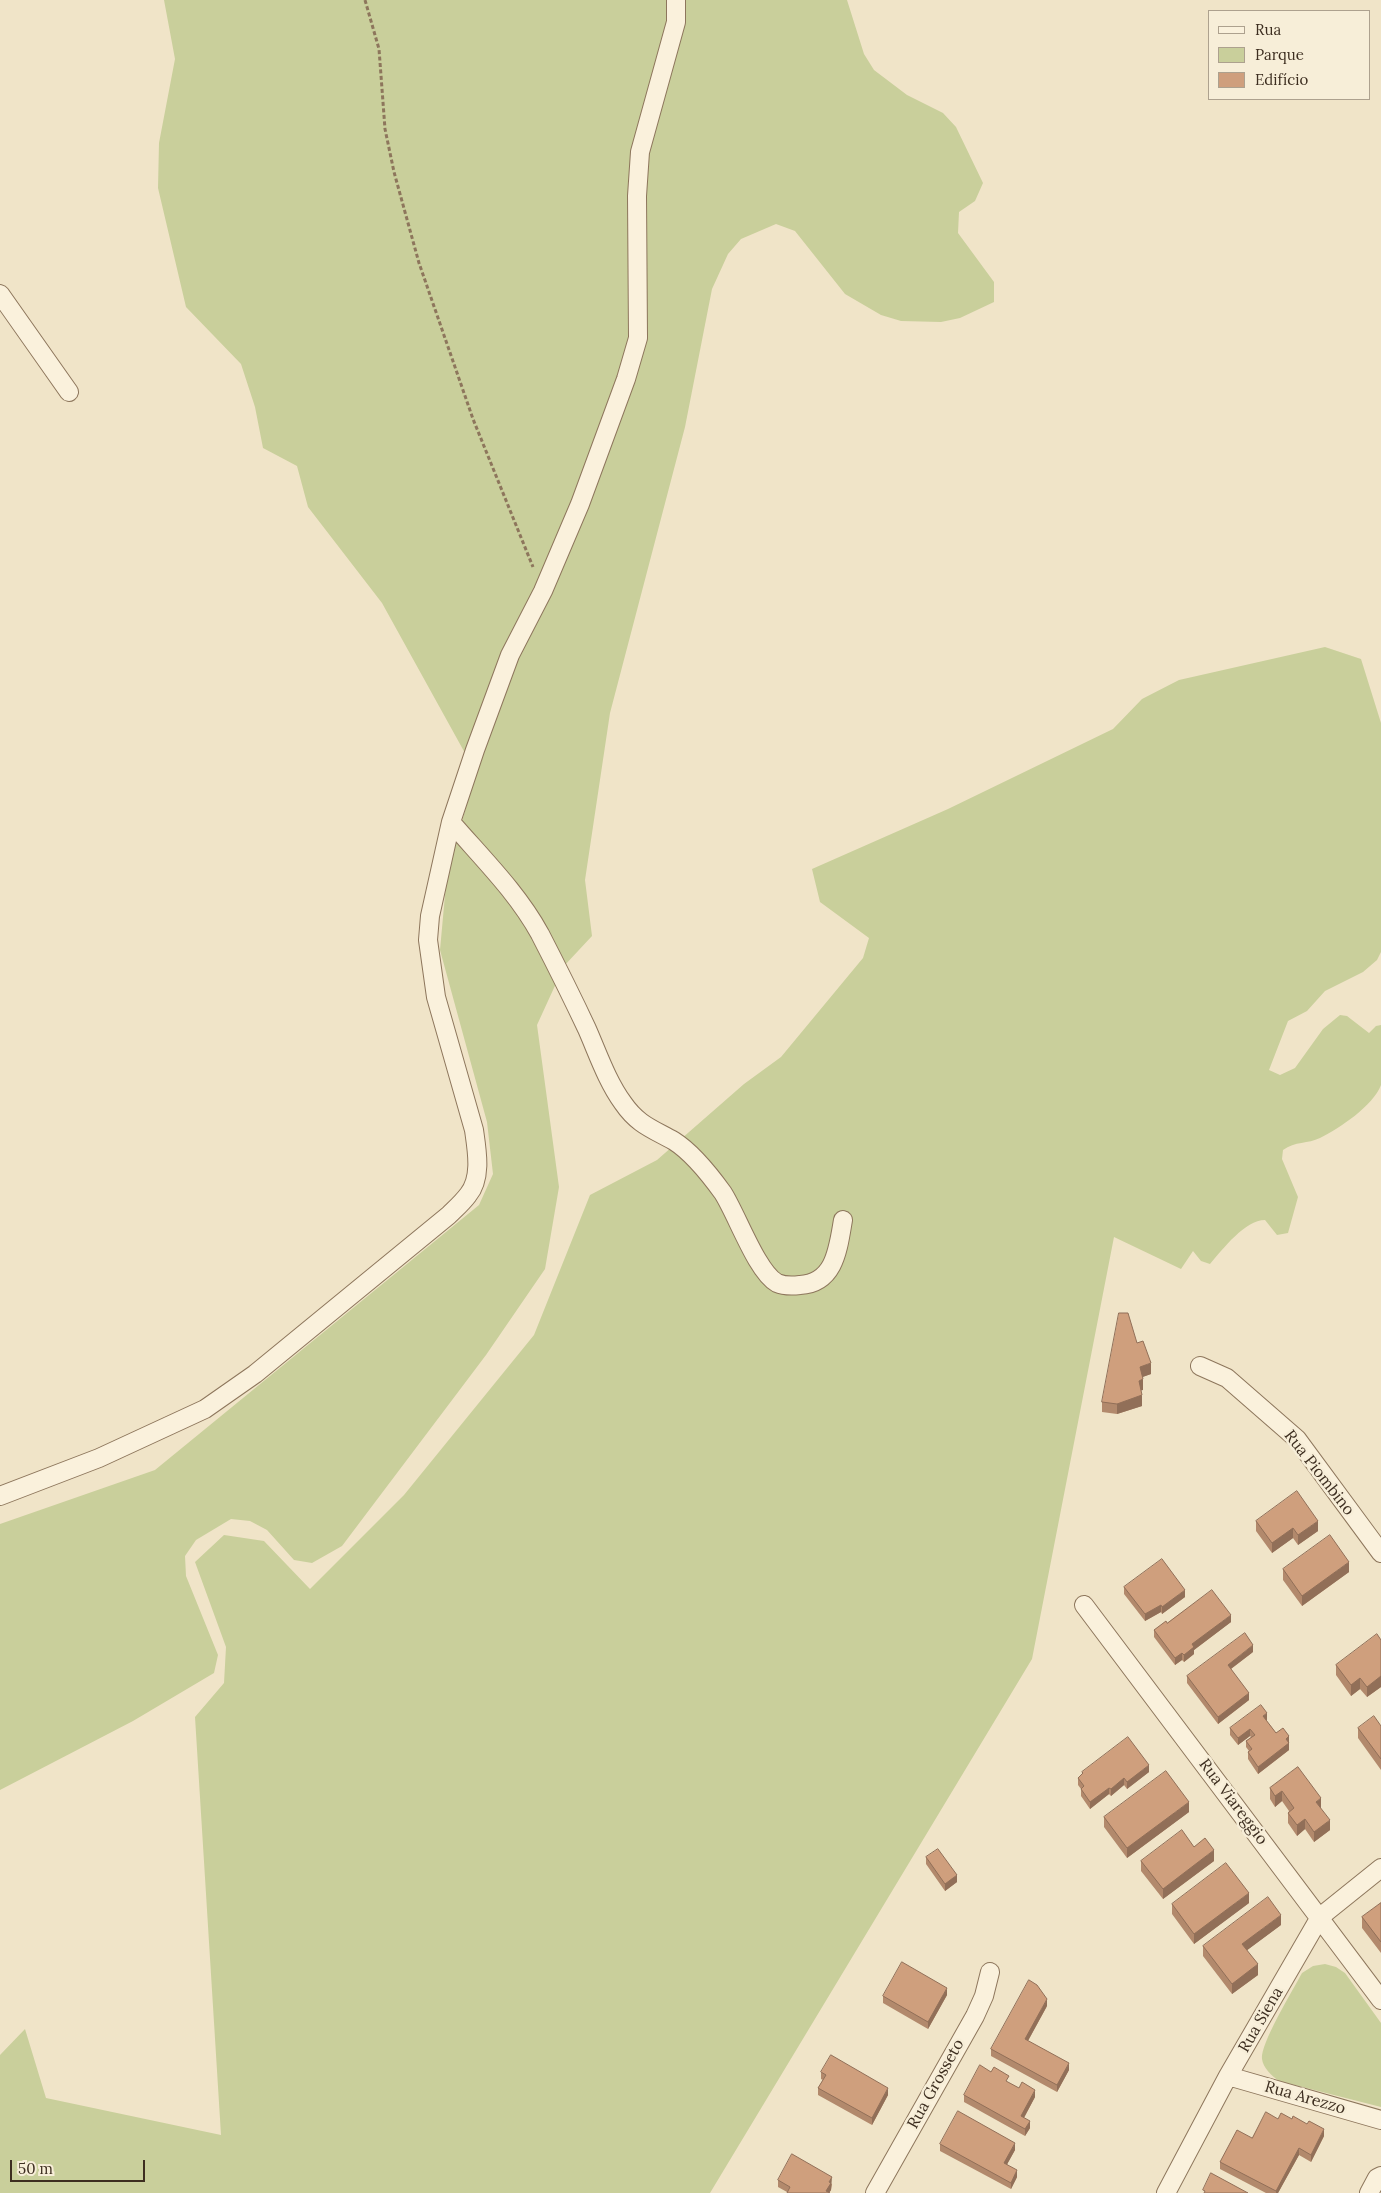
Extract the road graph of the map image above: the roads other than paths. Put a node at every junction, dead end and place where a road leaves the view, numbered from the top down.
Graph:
1 (676, 0) edge
2 (0, 294) edge
3 (68, 392) dead end
4 (451, 822) junction
5 (843, 1220) dead end
6 (1200, 1366) dead end
7 (0, 1496) edge
8 (1381, 1553) edge
9 (1084, 1605) dead end
10 (1381, 1868) edge
11 (1320, 1917) junction
12 (990, 1972) dead end
13 (1381, 2000) edge
14 (1228, 2076) junction
15 (1381, 2120) edge
16 (1381, 2176) edge
17 (875, 2193) edge
18 (1166, 2193) edge
19 (1369, 2193) edge

1 - 4 street
2 - 3 street
4 - 5 street
4 - 7 street
6 - 8 street, Rua Piombino
9 - 11 street, Rua Viareggio
10 - 11 street, Rua Siena
11 - 13 street, Rua Viareggio
11 - 14 street, Rua Siena
12 - 17 street, Rua Grosseto
14 - 15 street, Rua Arezzo
14 - 18 street, Rua Siena
16 - 19 street

